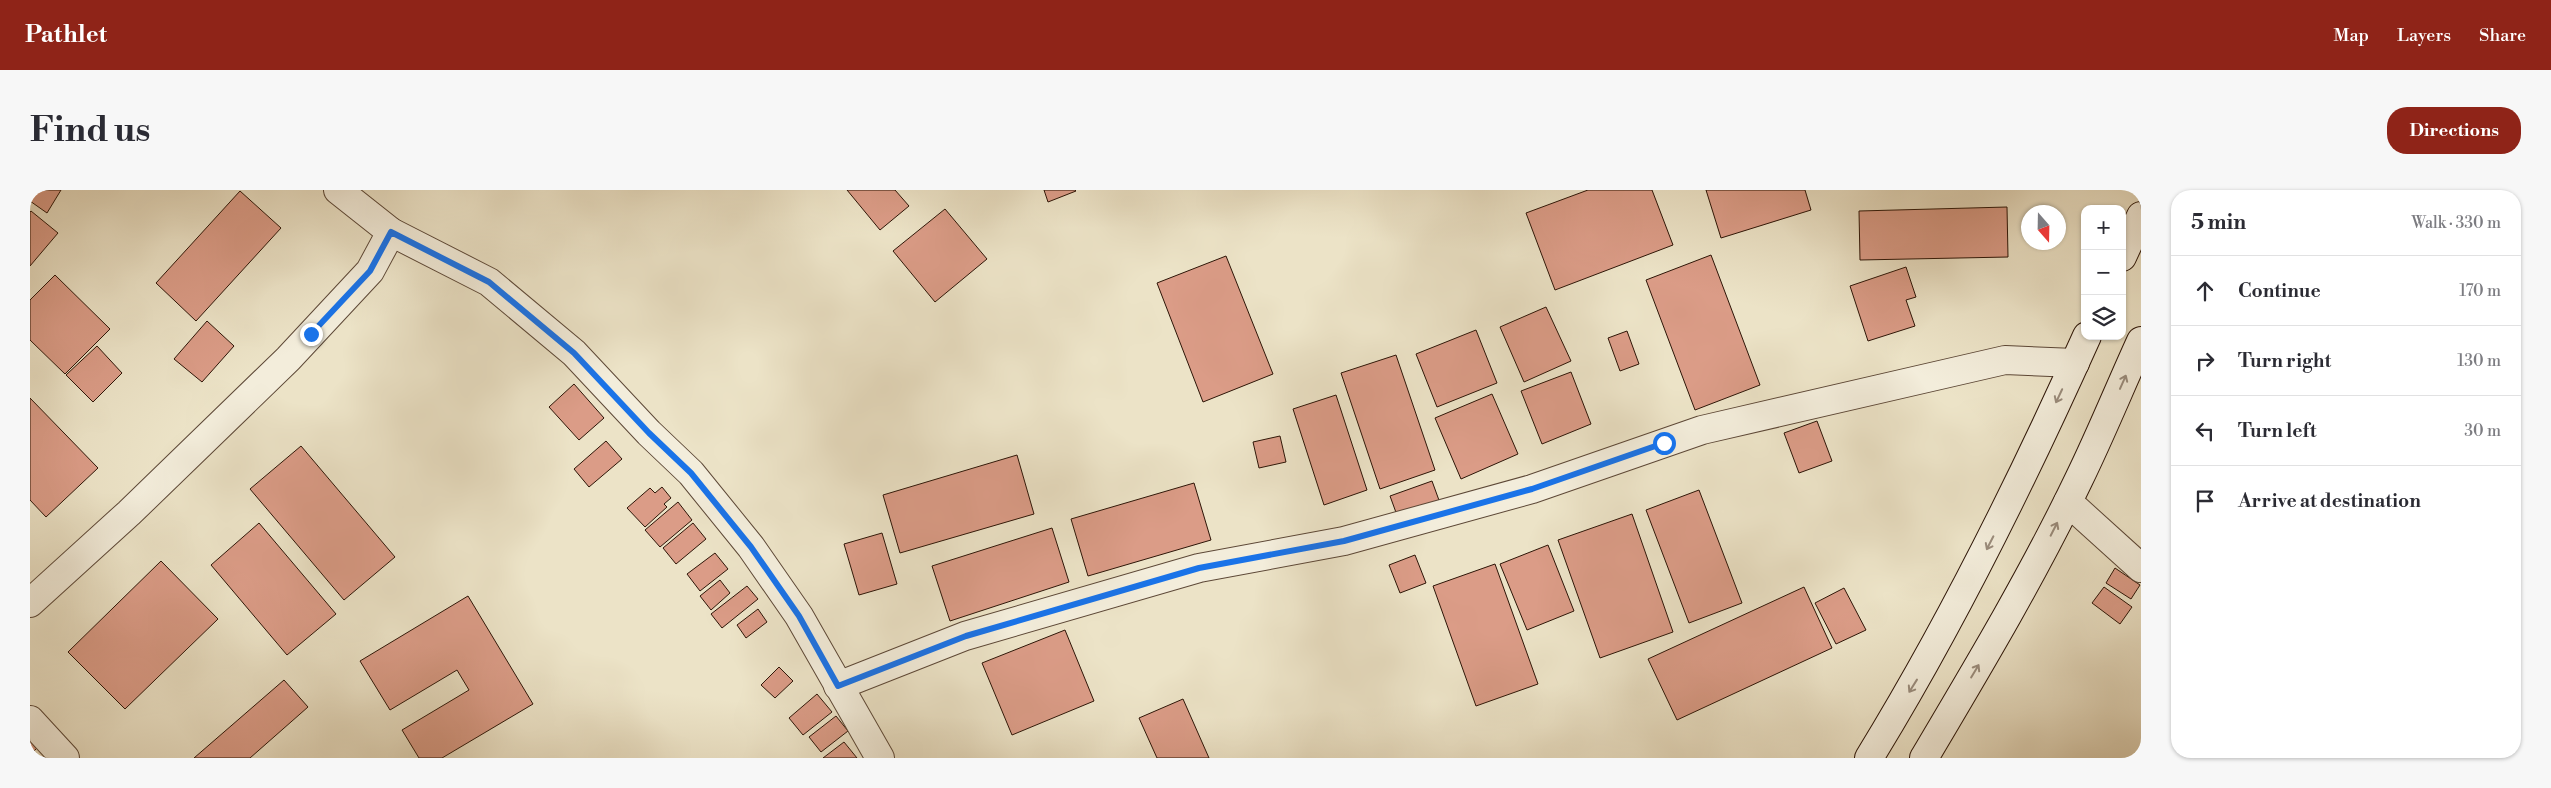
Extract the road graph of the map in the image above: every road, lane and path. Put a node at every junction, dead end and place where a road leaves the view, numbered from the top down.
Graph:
1 (338, 190) edge
2 (2141, 216) edge
3 (391, 232) junction
4 (2126, 250) edge
5 (2085, 340) edge
6 (2141, 341) edge
7 (2075, 363) junction
8 (2068, 502) junction
9 (2141, 568) edge
10 (30, 604) edge
11 (838, 686) junction
12 (30, 720) edge
13 (65, 758) edge
14 (880, 758) edge
15 (1869, 758) edge
16 (1924, 758) edge

1 - 3 street
2 - 4 street
3 - 10 street
3 - 11 street
5 - 7 street
8 -> 6 street
7 - 11 street
7 -> 15 street
8 - 9 street
16 -> 8 street
11 - 14 street
12 - 13 street

